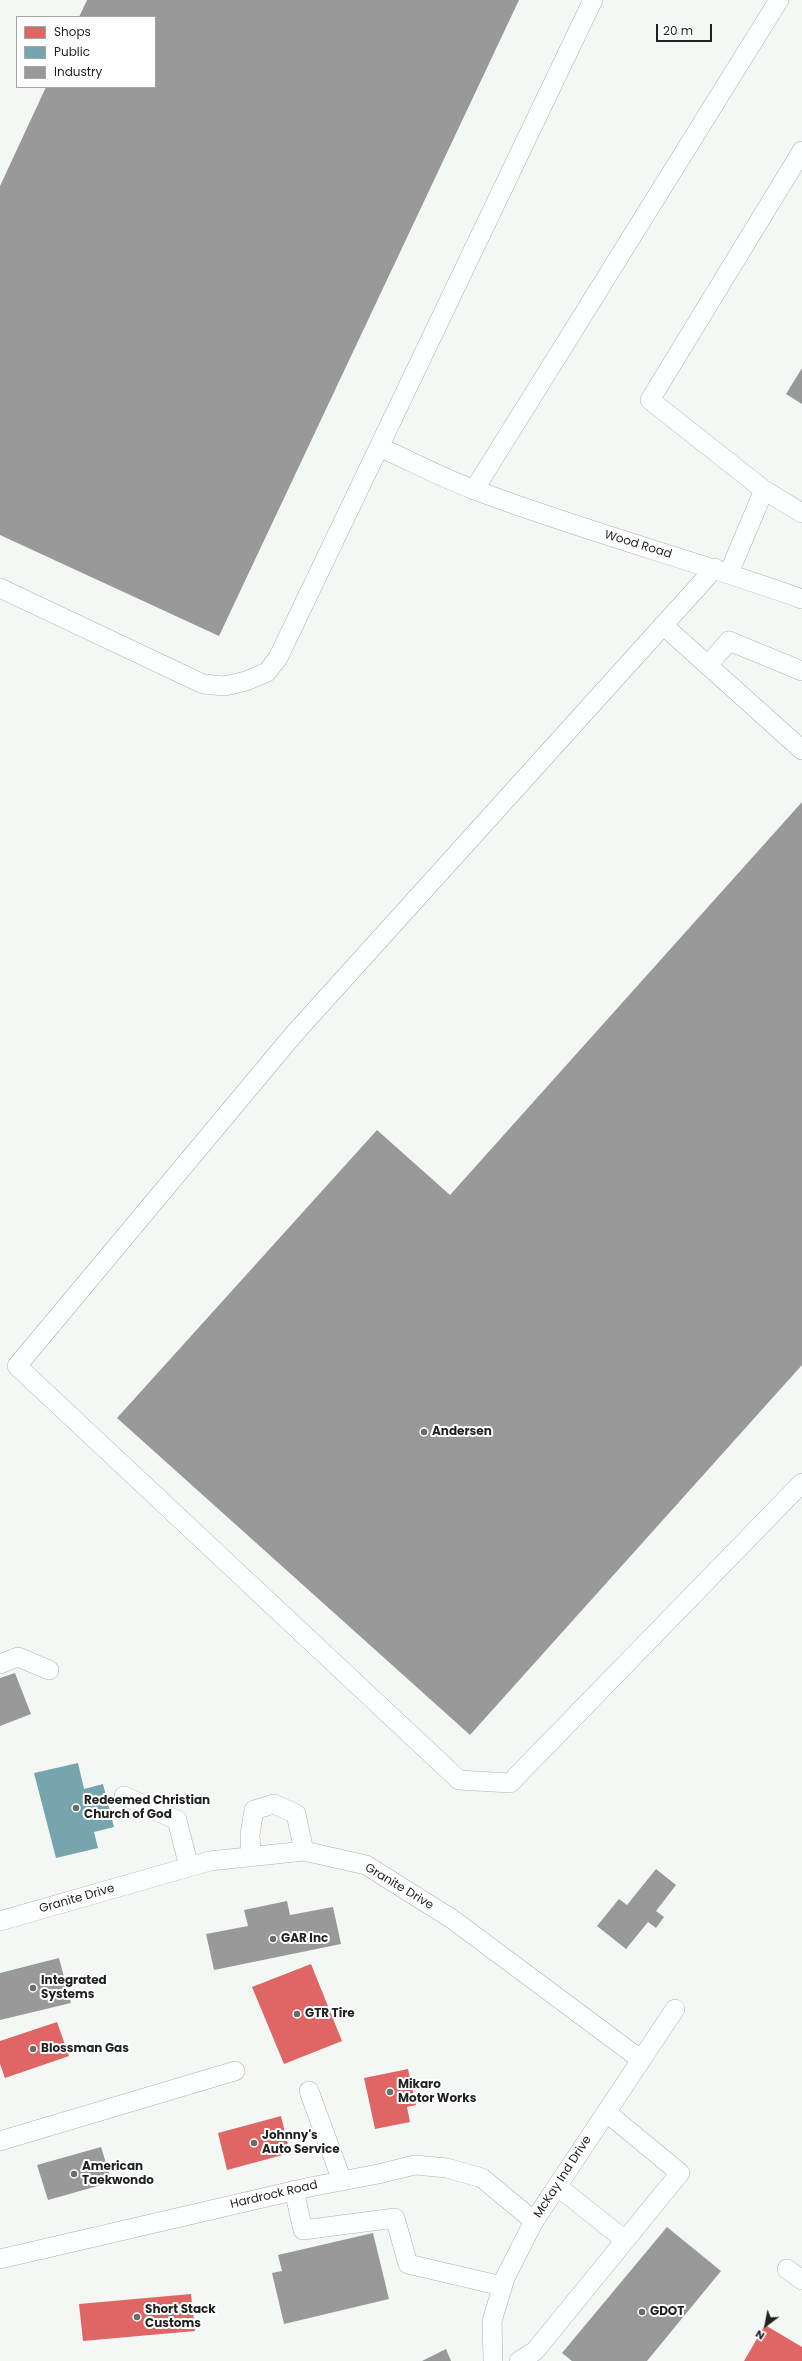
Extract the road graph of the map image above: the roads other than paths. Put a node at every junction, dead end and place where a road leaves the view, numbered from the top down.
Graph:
1 (593, 0) edge
2 (778, 0) edge
3 (802, 150) edge
4 (379, 447) junction
5 (474, 490) junction
6 (764, 490) junction
7 (802, 513) edge
8 (722, 570) junction
9 (0, 588) edge
10 (802, 599) edge
11 (663, 625) junction
12 (708, 665) junction
13 (802, 671) edge
14 (802, 750) edge
15 (802, 1483) edge
16 (0, 1664) edge
17 (49, 1670) dead end
18 (124, 1796) dead end
19 (304, 1851) junction
20 (250, 1857) junction
21 (189, 1867) junction
22 (0, 1921) edge
23 (675, 2009) dead end
24 (640, 2059) junction
25 (235, 2071) dead end
26 (309, 2090) dead end
27 (606, 2112) junction
28 (0, 2141) edge
29 (342, 2181) junction
30 (557, 2186) junction
31 (294, 2190) junction
32 (534, 2221) junction
33 (625, 2240) junction
34 (0, 2258) edge
35 (787, 2269) dead end
36 (802, 2280) edge
37 (502, 2286) junction
38 (493, 2361) edge
39 (519, 2361) edge

1 - 4 street
2 - 5 street
3 - 6 street
4 - 5 street, Wood Road
4 - 9 street
5 - 8 street, Wood Road
6 - 7 street
6 - 8 street
8 - 10 street, Wood Road
8 - 11 street
11 - 12 street
11 - 15 street
12 - 13 street
12 - 14 street
16 - 17 street
18 - 21 street
19 - 20 street, Granite Drive
19 - 20 street
19 - 24 street, Granite Drive
20 - 21 street, Granite Drive
21 - 22 street, Granite Drive
23 - 24 street, McKay Ind Drive
24 - 27 street, McKay Ind Drive
25 - 28 street
26 - 29 street
27 - 30 street, McKay Ind Drive
27 - 33 street
29 - 31 street, Hardrock Road
29 - 32 street, Hardrock Road
30 - 32 street, McKay Ind Drive
30 - 33 street
31 - 34 street, Hardrock Road
31 - 37 street
32 - 37 street, McKay Ind Drive
33 - 39 street
35 - 36 street
37 - 38 street, McKay Ind Drive

